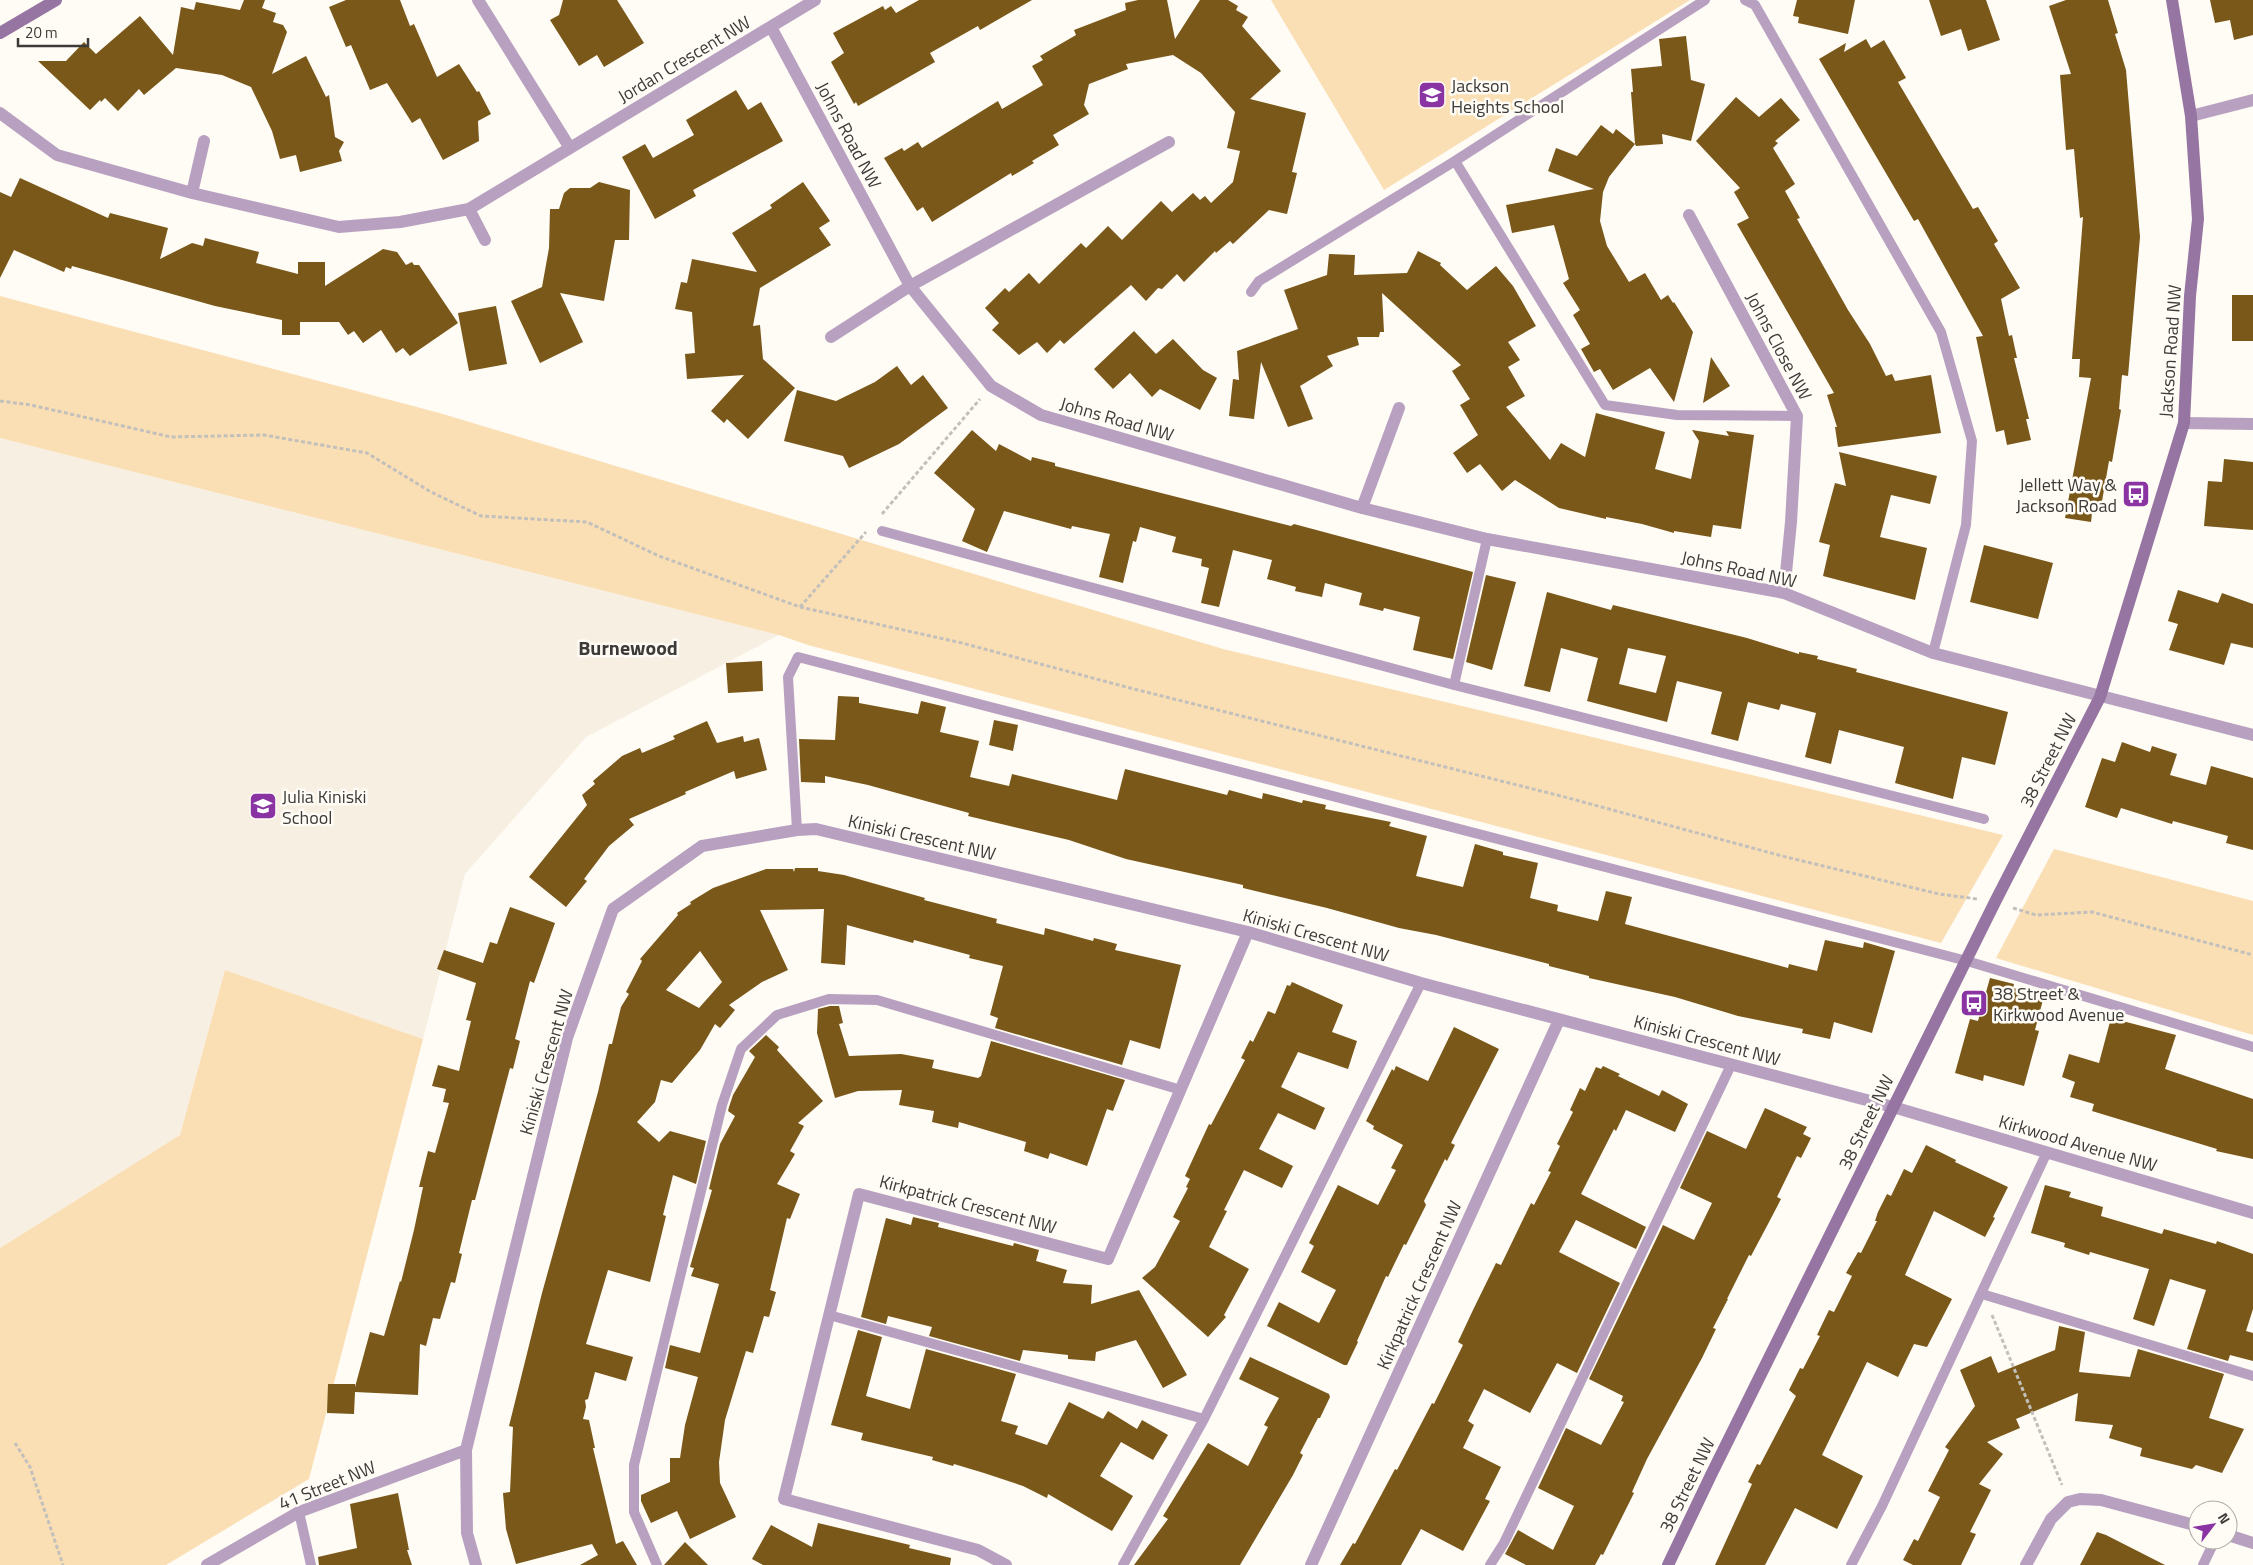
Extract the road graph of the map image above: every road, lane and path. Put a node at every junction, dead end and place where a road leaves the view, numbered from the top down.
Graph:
1 (56, 0) edge
2 (478, 0) edge
3 (815, 0) edge
4 (1705, 0) edge
5 (1745, 0) edge
6 (2172, 0) edge
7 (772, 27) junction
8 (0, 33) edge
9 (2253, 100) edge
10 (0, 113) edge
11 (2191, 116) junction
12 (204, 141) dead end
13 (1169, 142) dead end
14 (570, 148) junction
15 (1455, 162) junction
16 (192, 193) junction
17 (469, 209) junction
18 (1689, 215) dead end
19 (485, 240) dead end
20 (910, 286) junction
21 (1251, 292) dead end
22 (831, 337) dead end
23 (991, 386) junction
24 (0, 402) edge
25 (1399, 408) dead end
26 (1797, 416) junction
27 (2184, 423) junction
28 (2253, 424) edge
29 (1362, 508) junction
30 (881, 515) dead end
31 (869, 529) dead end
32 (882, 532) dead end
33 (1487, 539) junction
34 (1784, 593) junction
35 (800, 607) junction
36 (1933, 653) junction
37 (1454, 685) junction
38 (2100, 697) junction
39 (2253, 735) edge
40 (1984, 819) dead end
41 (797, 830) junction
42 (1995, 902) junction
43 (1248, 932) junction
44 (2253, 955) edge
45 (1967, 961) junction
46 (1421, 983) junction
47 (1559, 1020) junction
48 (2253, 1047) edge
49 (1731, 1065) junction
50 (1181, 1090) junction
51 (1892, 1107) junction
52 (2047, 1152) junction
53 (2253, 1214) edge
54 (1982, 1294) junction
55 (829, 1315) junction
56 (2253, 1376) edge
57 (1204, 1419) junction
58 (15, 1443) dead end
59 (466, 1450) junction
60 (2068, 1502) junction
61 (299, 1512) junction
62 (2188, 1523) edge
63 (2238, 1538) edge
64 (2253, 1543) edge
65 (2210, 1550) edge
66 (63, 1565) edge
67 (207, 1565) edge
68 (311, 1565) edge
69 (476, 1565) edge
70 (657, 1565) edge
71 (1006, 1565) edge
72 (1123, 1565) edge
73 (1311, 1565) edge
74 (1490, 1565) edge
75 (1668, 1565) edge
76 (1851, 1565) edge
77 (2026, 1565) edge
78 (2203, 1565) edge

1 - 8 street
2 - 14 street
3 - 7 street, Jordan Crescent NW
4 - 15 lane
5 - 36 lane
6 - 11 street, Jackson Road NW
7 - 14 street, Jordan Crescent NW
7 - 20 street, Johns Road NW
9 - 11 street
10 - 16 street, Jordan Crescent NW
11 - 27 street, Jackson Road NW
12 - 16 street
13 - 20 street
14 - 17 street, Jordan Crescent NW
15 - 21 lane
15 - 26 lane
16 - 17 street, Jordan Crescent NW
17 - 19 street
18 - 26 street, Johns Close NW
20 - 22 street
20 - 23 street, Johns Road NW
23 - 29 street, Johns Road NW
23 - 30 path
24 - 35 path
25 - 29 street
26 - 34 street, Johns Close NW
27 - 28 street
27 - 38 street, Jackson Road NW
29 - 33 street, Johns Road NW
31 - 35 path
32 - 37 lane
33 - 34 street, Johns Road NW
33 - 37 lane
34 - 36 street, Johns Road NW
35 - 42 path
36 - 38 street, Johns Road NW
37 - 40 lane
38 - 39 street, Johns Road NW
38 - 42 street, 38 Street NW
41 - 43 street, Kiniski Crescent NW
41 - 45 lane
41 - 59 street, Kiniski Crescent NW
42 - 44 path
42 - 45 street, 38 Street NW
43 - 46 street, Kiniski Crescent NW
43 - 50 street, Kirkpatrick Crescent NW
45 - 48 lane
45 - 51 street, 38 Street NW
46 - 47 street, Kiniski Crescent NW
46 - 57 lane
47 - 49 street, Kiniski Crescent NW
47 - 73 street, Kirkpatrick Crescent NW
49 - 51 street, Kiniski Crescent NW
49 - 74 lane
50 - 55 street, Kirkpatrick Crescent NW
50 - 70 lane
51 - 52 street, Kirkwood Avenue NW
51 - 75 street, 38 Street NW
52 - 53 street, Kirkwood Avenue NW
52 - 54 lane
54 - 56 lane
54 - 60 path
54 - 76 lane
55 - 57 lane
55 - 71 street, Kirkpatrick Crescent NW
57 - 72 lane
58 - 66 path
59 - 61 street, 41 Street NW
59 - 69 street, Kiniski Crescent NW
60 - 62 street
60 - 77 street
61 - 67 street, 41 Street NW
61 - 68 lane
63 - 64 street
65 - 78 lane

